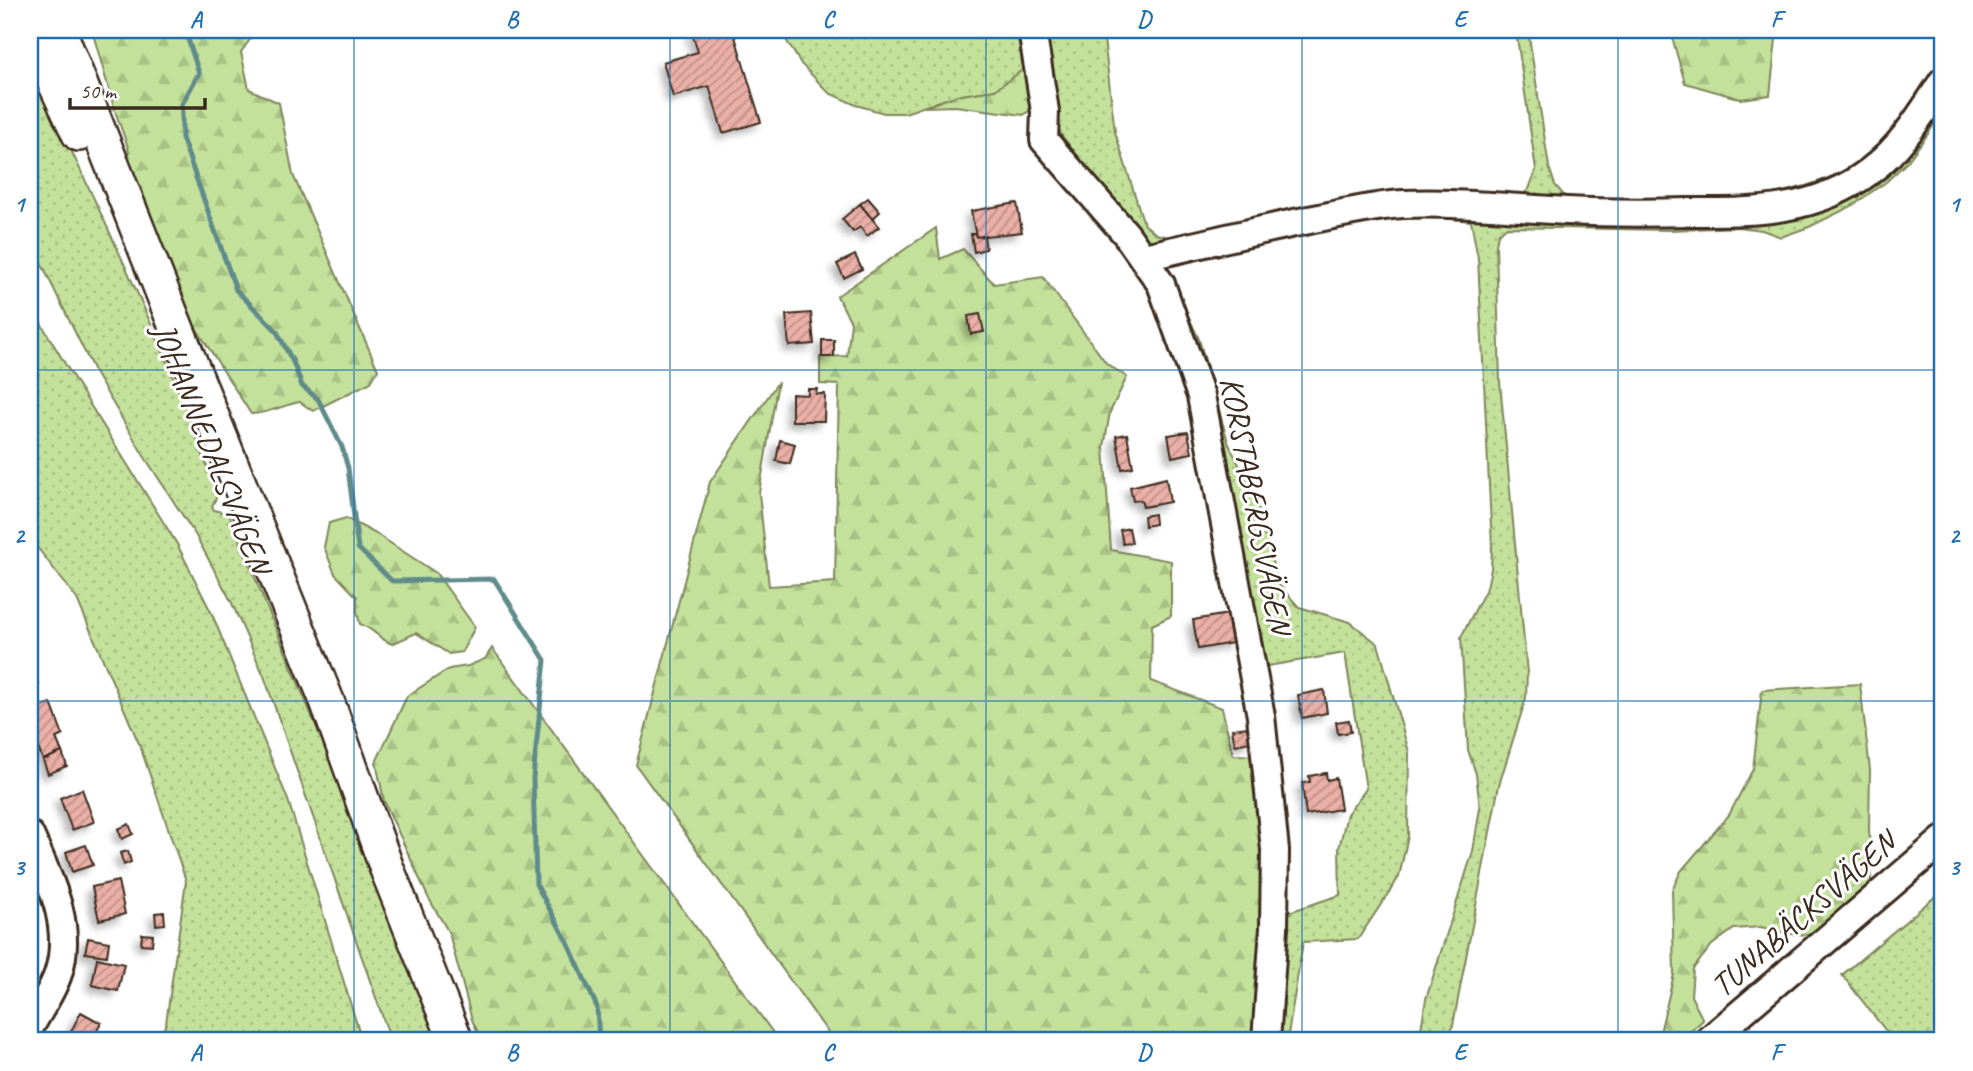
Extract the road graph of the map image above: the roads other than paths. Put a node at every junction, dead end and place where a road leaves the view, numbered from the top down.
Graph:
1 (30, 30) edge
2 (59, 30) edge
3 (1032, 30) edge
4 (1943, 81) edge
5 (1144, 257) junction
6 (30, 835) edge
7 (1943, 840) edge
8 (387, 869) junction
9 (30, 1027) edge
10 (456, 1041) edge
11 (1266, 1041) edge
12 (1709, 1041) edge

1 - 8 main road, JOHANNEDALSVÄGEN
2 - 8 main road, JOHANNEDALSVÄGEN
3 - 5 street, KORSTABERGSVÄGEN
4 - 5 street
5 - 11 street, KORSTABERGSVÄGEN
6 - 9 street
7 - 12 street, TUNABÄCKSVÄGEN
8 - 10 main road, JOHANNEDALSVÄGEN

